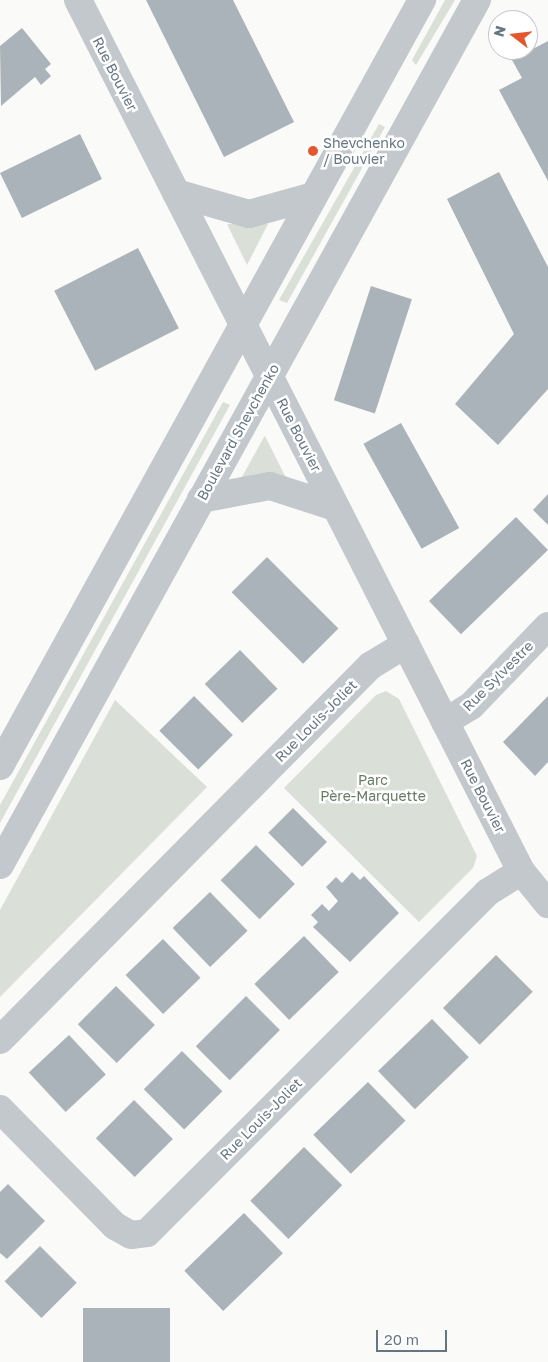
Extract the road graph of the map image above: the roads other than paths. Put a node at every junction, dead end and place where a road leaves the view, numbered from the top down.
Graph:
1 (78, 0) edge
2 (422, 0) edge
3 (476, 0) edge
4 (176, 193) junction
5 (314, 196) junction
6 (243, 326) junction
7 (269, 375) junction
8 (201, 499) junction
9 (335, 508) junction
10 (548, 626) edge
11 (406, 644) junction
12 (445, 722) junction
13 (0, 766) edge
14 (0, 864) edge
15 (521, 871) junction
16 (548, 904) edge
17 (0, 1040) edge
18 (0, 1109) edge

1 - 4 street, Rue Bouvier
2 - 5 street
3 - 7 street, Boulevard Shevchenko
4 - 5 street
4 - 6 street, Rue Bouvier
5 - 6 street
6 - 7 street, Rue Bouvier
6 - 13 street
7 - 8 street, Boulevard Shevchenko
7 - 9 street, Rue Bouvier
8 - 9 street
8 - 14 street, Boulevard Shevchenko
9 - 11 street, Rue Bouvier
10 - 12 street, Rue Sylvestre
11 - 12 street, Rue Bouvier
11 - 17 street, Rue Louis-Joliet
12 - 15 street, Rue Bouvier
15 - 16 street, Rue Bouvier
15 - 18 street, Rue Louis-Joliet

